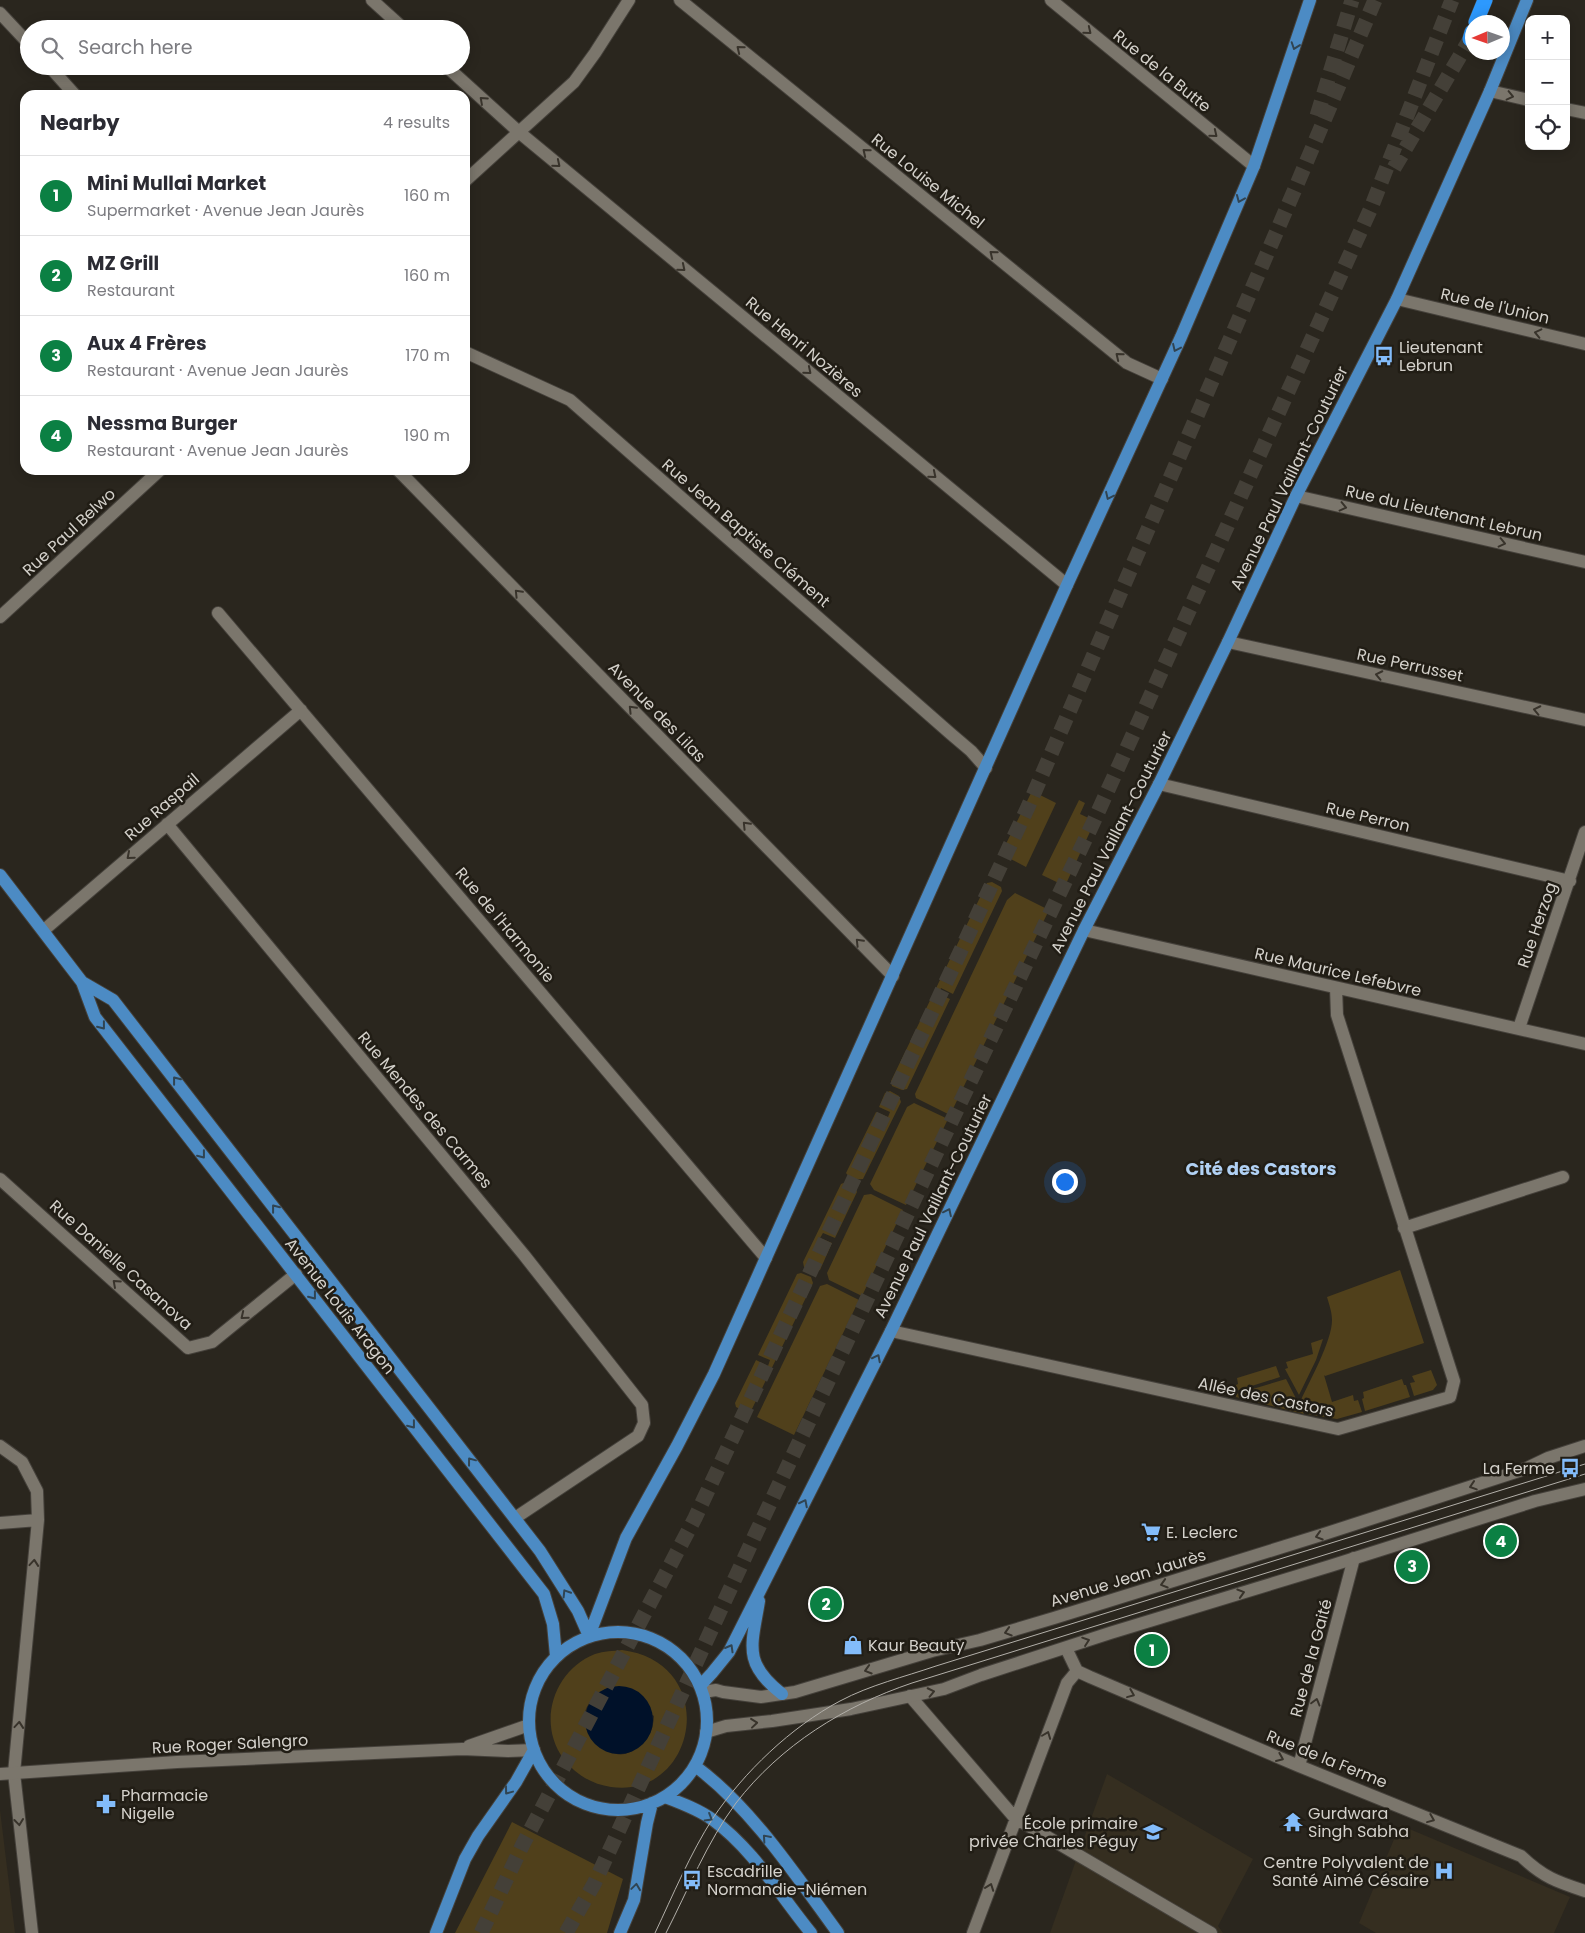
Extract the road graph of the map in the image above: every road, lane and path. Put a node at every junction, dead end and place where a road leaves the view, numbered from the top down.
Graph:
1 (372, 0) edge
2 (629, 0) edge
3 (680, 0) edge
4 (1051, 0) edge
5 (1310, 0) edge
6 (1485, 0) edge
7 (1527, 0) edge
8 (0, 13) edge
9 (1479, 15) edge
10 (394, 20) edge
11 (20, 34) edge
12 (57, 75) edge
13 (456, 75) edge
14 (71, 90) edge
15 (1490, 91) junction
16 (1525, 99) edge
17 (1570, 110) edge
18 (1585, 113) edge
19 (520, 133) junction
20 (1254, 166) junction
21 (470, 177) edge
22 (1397, 299) junction
23 (1585, 344) edge
24 (470, 354) edge
25 (1162, 379) junction
26 (155, 475) edge
27 (403, 475) edge
28 (1296, 496) junction
29 (1585, 562) edge
30 (1067, 585) junction
31 (218, 613) dead end
32 (0, 617) edge
33 (1228, 642) junction
34 (301, 710) junction
35 (1585, 720) edge
36 (986, 768) junction
37 (1159, 784) junction
38 (167, 824) junction
39 (1585, 832) edge
40 (0, 875) edge
41 (1570, 881) junction
42 (44, 930) junction
43 (1084, 930) junction
44 (893, 976) junction
45 (82, 982) junction
46 (1336, 988) junction
47 (1519, 1028) junction
48 (1585, 1044) edge
49 (1563, 1177) dead end
50 (0, 1179) edge
51 (1404, 1228) junction
52 (766, 1258) junction
53 (296, 1274) junction
54 (891, 1331) junction
55 (0, 1446) edge
56 (1585, 1446) edge
57 (1585, 1489) edge
58 (515, 1518) junction
59 (38, 1520) junction
60 (0, 1522) edge
61 (1354, 1558) junction
62 (760, 1591) junction
63 (589, 1636) junction
64 (1066, 1648) junction
65 (556, 1656) junction
66 (1077, 1671) junction
67 (701, 1689) junction
68 (782, 1694) junction
69 (910, 1696) junction
70 (529, 1725) junction
71 (706, 1732) junction
72 (462, 1748) junction
73 (534, 1750) junction
74 (695, 1766) junction
75 (1298, 1766) junction
76 (14, 1773) junction
77 (0, 1774) edge
78 (665, 1797) junction
79 (652, 1803) junction
80 (1015, 1818) junction
81 (1585, 1891) edge
82 (32, 1933) edge
83 (436, 1933) edge
84 (620, 1933) edge
85 (811, 1933) edge
86 (838, 1933) edge
87 (973, 1933) edge
88 (1211, 1933) edge

1 - 10 street
2 - 19 street
25 -> 3 street, Rue Louise Michel
4 -> 20 street, Rue de la Butte
5 -> 20 main road
6 - 9 highway
7 - 15 main road, Avenue Paul Vaillant-Couturier
8 - 11 street
12 - 14 street
19 -> 13 street, Rue Henri Nozières
15 -> 16 street
15 - 22 main road, Avenue Paul Vaillant-Couturier
17 - 18 street
19 - 21 street
19 -> 30 street, Rue Henri Nozières
20 -> 25 main road
23 -> 22 street, Rue de l'Union
22 - 28 main road, Avenue Paul Vaillant-Couturier
24 - 36 street, Rue Jean Baptiste Clément
25 -> 30 main road
26 - 32 street, Rue Paul Belwo
44 -> 27 street, Avenue des Lilas
28 -> 29 street, Rue du Lieutenant Lebrun
28 - 33 main road, Avenue Paul Vaillant-Couturier
30 - 36 main road
31 - 34 street, Rue de l'Harmonie
35 -> 33 street, Rue Perrusset
33 - 37 main road, Avenue Paul Vaillant-Couturier
34 - 38 street, Rue Raspail
34 - 52 street, Rue de l'Harmonie
36 - 44 main road
37 - 41 street, Rue Perron
37 - 43 main road, Avenue Paul Vaillant-Couturier
38 -> 42 street, Rue Raspail
38 - 58 street, Rue Mendes des Carmes
39 - 41 street, Rue Herzog
40 - 42 main road, Avenue Louis Aragon
41 - 47 street, Rue Herzog
42 - 45 main road, Avenue Louis Aragon
43 - 46 street, Rue Maurice Lefebvre
54 -> 43 main road, Avenue Paul Vaillant-Couturier
44 - 52 main road
45 -> 53 main road, Avenue Louis Aragon
58 -> 45 main road, Avenue Louis Aragon
46 - 47 street, Rue Maurice Lefebvre
46 - 51 street, Allée des Castors
47 - 48 street, Rue Maurice Lefebvre
49 - 51 street
53 -> 50 street, Rue Danielle Casanova
51 - 54 street, Allée des Castors
52 - 63 main road
53 -> 65 main road, Avenue Louis Aragon
62 -> 54 main road, Avenue Paul Vaillant-Couturier
55 - 59 street
56 -> 68 street, Avenue Jean Jaurès
57 - 61 street
63 -> 58 main road, Avenue Louis Aragon
59 - 60 street
76 -> 59 street
64 -> 61 street
75 -> 61 street, Rue de la Gaité
67 -> 62 main road, Avenue Paul Vaillant-Couturier
62 - 68 main road
63 - 65 main road
63 - 67 main road
64 - 66 street
69 -> 64 street
65 - 70 main road
66 -> 75 street, Rue de la Ferme
80 -> 66 street
67 - 68 street, Avenue Jean Jaurès
67 - 71 main road
71 -> 69 street
69 - 80 street
70 - 72 street, Rue Roger Salengro
70 - 73 main road
71 - 74 main road
72 - 73 street, Rue Roger Salengro
72 - 76 street, Rue Roger Salengro
73 - 79 main road
73 -> 83 main road
74 - 78 main road
86 -> 74 main road
75 -> 81 street, Rue de la Ferme
76 - 77 street, Rue Roger Salengro
76 -> 82 street
78 - 79 main road
78 -> 85 main road
84 -> 79 main road
87 -> 80 street
80 - 88 street

